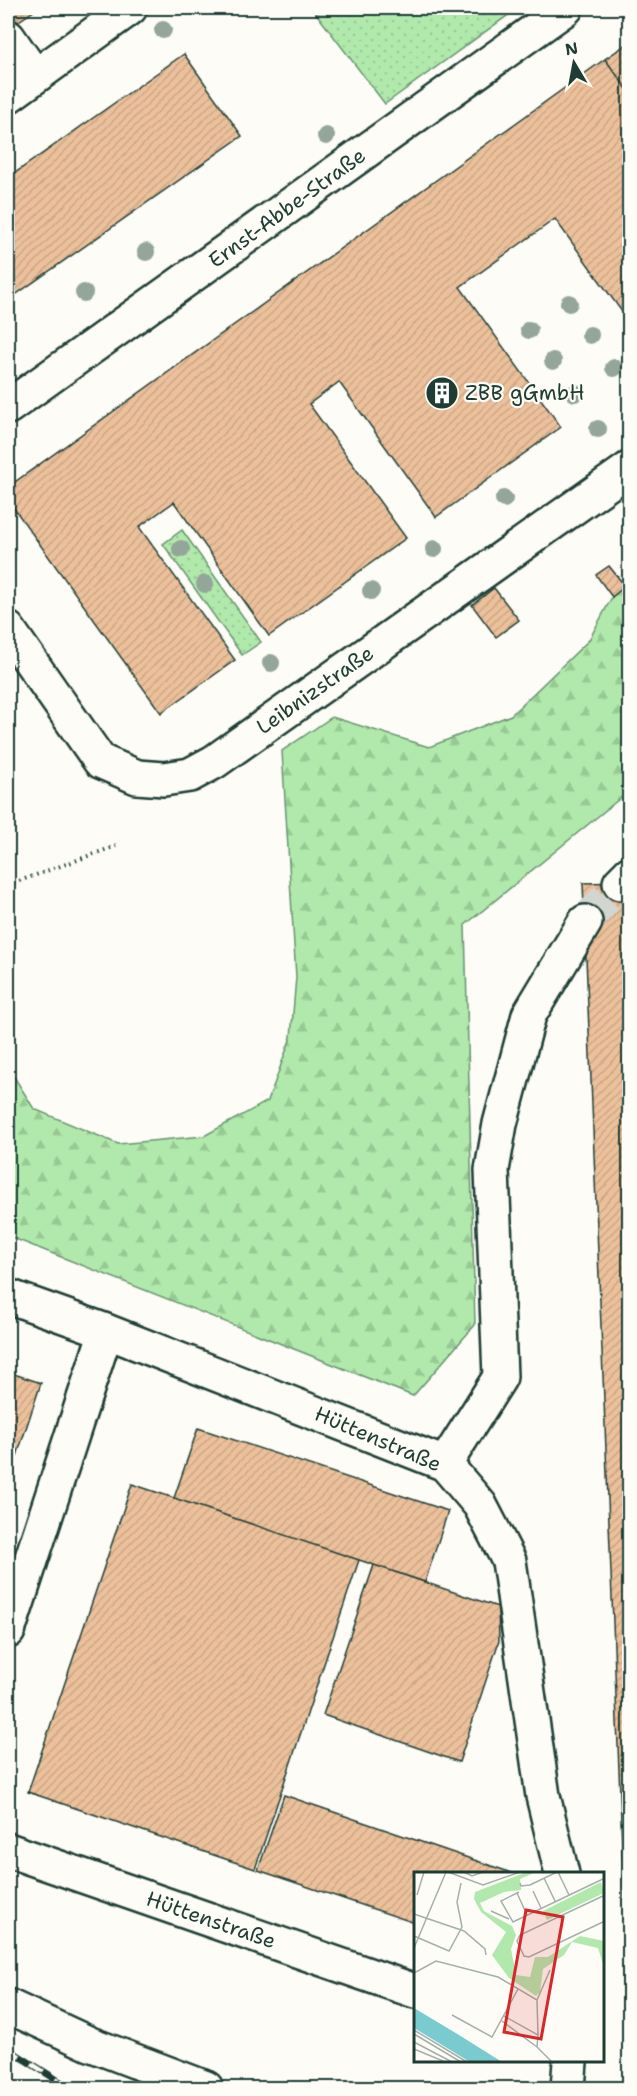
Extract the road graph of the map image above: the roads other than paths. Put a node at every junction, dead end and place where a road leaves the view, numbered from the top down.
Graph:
1 (130, 8) edge
2 (566, 8) edge
3 (8, 38) edge
4 (35, 76) junction
5 (8, 96) edge
6 (8, 407) edge
7 (630, 468) edge
8 (13, 638) edge
9 (585, 922) tunnel mouth
10 (8, 1296) edge
11 (106, 1331) junction
12 (446, 1464) junction
13 (8, 1631) edge
14 (8, 1850) edge
15 (562, 1872) edge
16 (414, 1991) edge
17 (8, 2006) edge
18 (570, 2063) edge
19 (206, 2088) edge
20 (567, 2088) edge

1 - 4 street
2 - 6 street, Ernst-Abbe-Straße
3 - 4 street
4 - 5 street
7 - 8 street, Leibnizstraße
9 - 12 street
10 - 11 street, Hüttenstraße
11 - 12 street, Hüttenstraße
11 - 13 street
12 - 15 street, Hüttenstraße
14 - 16 street, Hüttenstraße
17 - 19 street
18 - 20 street

